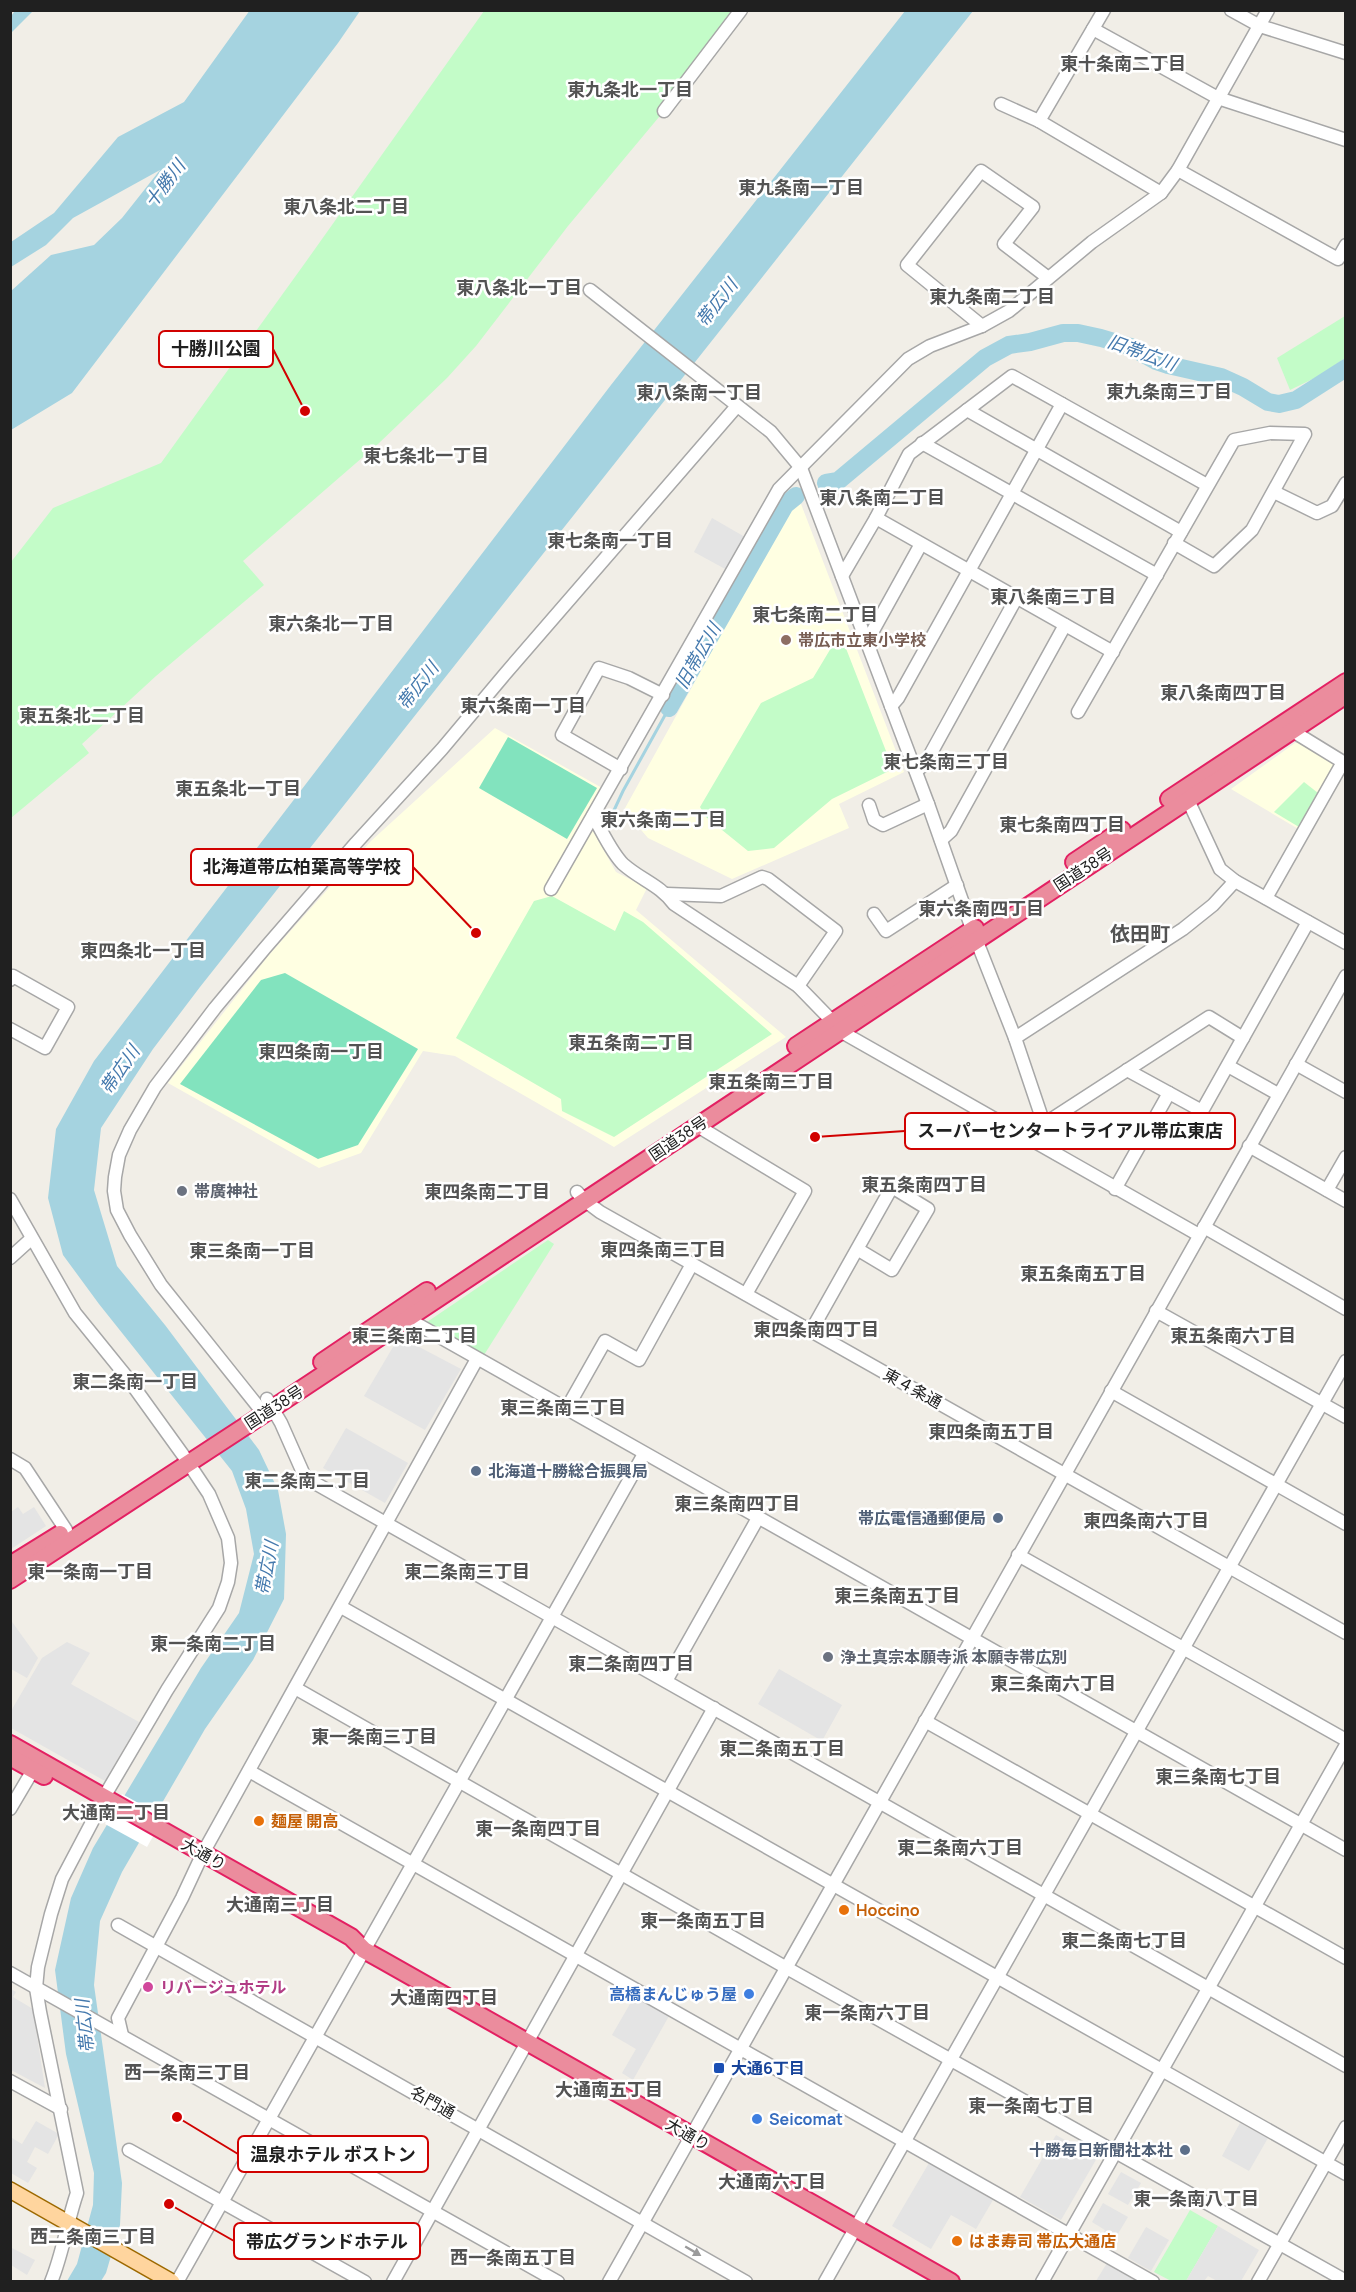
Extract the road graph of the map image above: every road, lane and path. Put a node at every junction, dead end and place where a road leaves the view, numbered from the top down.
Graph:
1 (741, 10) edge
2 (1104, 10) edge
3 (1231, 10) edge
4 (1268, 10) edge
5 (1260, 26) junction
6 (1093, 29) junction
7 (1346, 53) edge
8 (1218, 98) junction
9 (1001, 104) dead end
10 (664, 111) dead end
11 (1039, 121) junction
12 (1346, 140) edge
13 (1178, 170) junction
14 (1161, 193) junction
15 (1346, 245) edge
16 (1047, 277) junction
17 (590, 290) dead end
18 (982, 326) junction
19 (1062, 404) junction
20 (735, 405) junction
21 (967, 410) junction
22 (922, 443) junction
23 (1037, 451) junction
24 (801, 468) junction
25 (1346, 483) edge
26 (1207, 485) junction
27 (1274, 492) junction
28 (1012, 494) junction
29 (876, 518) junction
30 (1178, 538) junction
31 (921, 544) junction
32 (969, 570) junction
33 (1157, 575) junction
34 (842, 576) junction
35 (1017, 597) junction
36 (1065, 625) junction
37 (866, 639) junction
38 (1113, 652) junction
39 (1346, 682) edge
40 (663, 695) junction
41 (1346, 695) edge
42 (891, 706) junction
43 (1078, 712) dead end
44 (1296, 729) junction
45 (621, 769) junction
46 (916, 771) junction
47 (1188, 800) junction
48 (928, 804) junction
49 (869, 805) dead end
50 (593, 816) junction
51 (941, 840) junction
52 (1235, 880) junction
53 (957, 885) junction
54 (551, 889) dead end
55 (667, 894) junction
56 (1266, 898) junction
57 (874, 914) dead end
58 (1308, 922) junction
59 (975, 934) junction
60 (1346, 943) edge
61 (10, 980) edge
62 (1344, 981) edge
63 (798, 986) junction
64 (836, 1027) junction
65 (10, 1029) edge
66 (1015, 1038) junction
67 (1243, 1038) junction
68 (1296, 1064) junction
69 (1228, 1065) junction
70 (1127, 1070) junction
71 (1346, 1092) edge
72 (1169, 1094) junction
73 (1278, 1094) junction
74 (1044, 1124) junction
75 (696, 1125) junction
76 (1249, 1146) junction
77 (1056, 1154) junction
78 (1346, 1157) edge
79 (1115, 1189) junction
80 (1327, 1190) junction
81 (580, 1196) junction
82 (10, 1199) edge
83 (1346, 1201) edge
84 (1202, 1231) junction
85 (31, 1239) junction
86 (857, 1249) junction
87 (10, 1258) edge
88 (692, 1264) junction
89 (746, 1294) junction
90 (1346, 1309) edge
91 (1156, 1311) junction
92 (400, 1315) junction
93 (812, 1331) junction
94 (477, 1359) junction
95 (1346, 1361) edge
96 (1111, 1391) junction
97 (1321, 1404) junction
98 (265, 1407) junction
99 (566, 1410) junction
100 (1346, 1417) edge
101 (644, 1454) junction
102 (190, 1456) junction
103 (10, 1459) edge
104 (1065, 1474) junction
105 (1275, 1485) junction
106 (759, 1518) junction
107 (386, 1524) junction
108 (1346, 1524) edge
109 (66, 1530) junction
110 (1018, 1555) junction
111 (10, 1565) edge
112 (1230, 1567) junction
113 (10, 1580) edge
114 (341, 1607) junction
115 (552, 1617) junction
116 (1346, 1633) edge
117 (971, 1638) junction
118 (1183, 1648) junction
119 (666, 1681) junction
120 (296, 1688) junction
121 (505, 1699) junction
122 (714, 1708) junction
123 (925, 1721) junction
124 (1136, 1731) junction
125 (1346, 1740) edge
126 (10, 1744) edge
127 (1346, 1745) edge
128 (10, 1757) edge
129 (33, 1770) junction
130 (249, 1771) junction
131 (459, 1781) junction
132 (669, 1791) junction
133 (880, 1802) junction
134 (107, 1806) junction
135 (10, 1809) edge
136 (1089, 1814) junction
137 (1301, 1825) junction
138 (1346, 1850) edge
139 (201, 1858) junction
140 (413, 1863) junction
141 (622, 1874) junction
142 (834, 1884) junction
143 (1044, 1896) junction
144 (1255, 1907) junction
145 (118, 1925) dead end
146 (156, 1947) junction
147 (363, 1950) junction
148 (576, 1956) junction
149 (1346, 1958) edge
150 (785, 1967) junction
151 (10, 1973) edge
152 (998, 1977) junction
153 (1208, 1987) junction
154 (42, 1991) junction
155 (122, 2035) junction
156 (315, 2036) junction
157 (526, 2042) junction
158 (740, 2048) junction
159 (951, 2060) junction
160 (1346, 2066) edge
161 (1162, 2069) junction
162 (10, 2082) edge
163 (61, 2109) junction
164 (268, 2119) junction
165 (1346, 2127) edge
166 (478, 2128) junction
167 (690, 2136) junction
168 (905, 2140) junction
169 (129, 2150) dead end
170 (1115, 2152) junction
171 (1326, 2163) junction
172 (1346, 2174) edge
173 (10, 2190) edge
174 (222, 2200) junction
175 (431, 2210) junction
176 (643, 2222) junction
177 (72, 2225) junction
178 (856, 2227) junction
179 (1069, 2234) junction
180 (1280, 2244) junction
181 (1346, 2281) edge
182 (51, 2282) edge
183 (172, 2282) edge
184 (177, 2282) edge
185 (365, 2282) edge
186 (393, 2282) edge
187 (558, 2282) edge
188 (609, 2282) edge
189 (746, 2282) edge
190 (825, 2282) edge
191 (951, 2282) edge
192 (1042, 2282) edge
193 (1153, 2282) edge
194 (1258, 2282) edge

1 - 10 street
2 - 6 street
3 - 5 street
4 - 5 street
5 - 7 street
5 - 8 street
6 - 8 street
6 - 11 street
8 - 12 street
8 - 13 street
9 - 11 street
11 - 14 street
13 - 14 street
13 - 15 street
14 - 16 street
16 - 18 street
16 - 18 street
17 - 20 street
18 - 24 street
19 - 21 street
19 - 23 street
19 - 26 street
20 - 24 street
20 - 98 street
21 - 22 street
21 - 23 street
22 - 28 street
22 - 29 street
23 - 28 street
23 - 30 street
24 - 34 street
24 - 40 street
25 - 27 street
26 - 27 street
26 - 30 street
27 - 30 street
28 - 32 street
28 - 33 street
29 - 31 street
29 - 34 street
30 - 33 street
31 - 32 street
31 - 37 street
32 - 35 street
32 - 42 street
33 - 38 street
34 - 37 street
35 - 36 street
35 - 46 street
36 - 38 street
36 - 51 street
37 - 42 street
38 - 43 street
39 - 59 highway, 国道38号
40 - 45 street
40 - 45 street
41 - 44 highway, 国道38号
42 - 46 street
44 - 47 highway, 国道38号
44 - 56 street
45 - 50 street
46 - 48 street
47 - 52 street
47 - 59 highway, 国道38号
48 - 49 street
48 - 51 street
50 - 54 street
50 - 55 street
51 - 53 street
52 - 56 street
52 - 66 street
53 - 57 street
53 - 59 street
55 - 63 street
55 - 63 street
56 - 58 street
58 - 60 street
58 - 67 street
59 - 64 highway, 国道38号
59 - 66 street
61 - 65 street
62 - 68 street
63 - 64 street
64 - 75 highway, 国道38号
64 - 77 street
64 - 81 highway, 国道38号
66 - 74 street
67 - 69 street
67 - 70 street
68 - 71 street
68 - 73 street
69 - 72 street
69 - 73 street
70 - 72 street
70 - 74 street
72 - 79 street
73 - 76 street
74 - 77 street
75 - 81 highway, 国道38号
75 - 89 street
76 - 80 street
76 - 84 street
77 - 79 street
78 - 80 street
79 - 84 street
80 - 83 street
81 - 88 street, 東４条通
81 - 92 highway, 国道38号
82 - 85 street
84 - 90 street
84 - 91 street
85 - 87 street
85 - 102 street
86 - 86 street
86 - 93 street
88 - 89 street, 東４条通
88 - 99 street
89 - 93 street, 東４条通
91 - 96 street
91 - 97 street
92 - 94 street
92 - 98 highway, 国道38号
93 - 104 street, 東４条通
94 - 99 street
94 - 107 street
95 - 97 street
96 - 104 street
96 - 105 street
97 - 100 street
97 - 105 street
98 - 102 highway, 国道38号
98 - 107 street
99 - 101 street
101 - 106 street
101 - 115 street
102 - 109 highway, 国道38号
102 - 113 highway, 国道38号
102 - 134 street
103 - 109 street
104 - 110 street
104 - 112 street, 東４条通
105 - 108 street
105 - 112 street
106 - 117 street
106 - 119 street
107 - 114 street
107 - 115 street
109 - 111 highway, 国道38号
110 - 117 street
110 - 118 street
112 - 116 street, 東４条通
112 - 118 street
114 - 120 street
114 - 121 street
115 - 119 street
115 - 121 street
117 - 123 street
117 - 124 street
118 - 124 street
118 - 125 street
119 - 122 street
120 - 130 street
120 - 131 street
121 - 131 street
121 - 132 street
122 - 132 street
122 - 133 street
123 - 133 street
123 - 136 street
124 - 136 street
124 - 137 street
126 - 134 highway, 大通り
127 - 137 street
128 - 129 highway, 大通り
129 - 134 highway, 大通り
129 - 135 street
130 - 139 street
130 - 140 street
131 - 140 street
131 - 141 street
132 - 141 street
132 - 142 street
133 - 142 street
133 - 143 street
134 - 139 highway, 大通り
134 - 154 street
136 - 143 street
136 - 144 street
137 - 138 street
137 - 144 street
139 - 146 street
139 - 147 highway, 大通り
140 - 147 street
140 - 148 street
141 - 148 street
141 - 150 street
142 - 150 street
142 - 152 street
143 - 152 street
143 - 153 street
144 - 149 street
144 - 153 street
145 - 146 street, 名門通
146 - 155 street
146 - 156 street, 名門通
147 - 156 street
147 - 157 highway, 大通り
148 - 157 street
148 - 158 street
150 - 158 street
150 - 159 street
151 - 154 street
152 - 159 street
152 - 161 street
153 - 160 street
153 - 161 street
154 - 155 street
154 - 163 street
155 - 164 street
156 - 164 street
156 - 166 street, 名門通
157 - 166 street
157 - 167 highway, 大通り
158 - 167 street
158 - 168 street
159 - 168 street
159 - 170 street
161 - 170 street
161 - 171 street
162 - 163 street
163 - 177 street
164 - 174 street
164 - 175 street
165 - 171 street
166 - 175 street
166 - 176 street, 名門通
167 - 176 street
167 - 178 highway, 大通り
168 - 178 street
168 - 179 street
169 - 174 street
170 - 179 street
170 - 180 street
171 - 172 street
171 - 180 street
173 - 177 main road
174 - 184 street
174 - 185 street
175 - 186 street
175 - 187 street
176 - 188 street
176 -> 189 street, 名門通
177 - 182 street
177 - 183 main road
178 - 190 street
178 - 191 highway, 大通り
179 - 192 street
179 - 193 street
180 - 181 street
180 - 194 street

